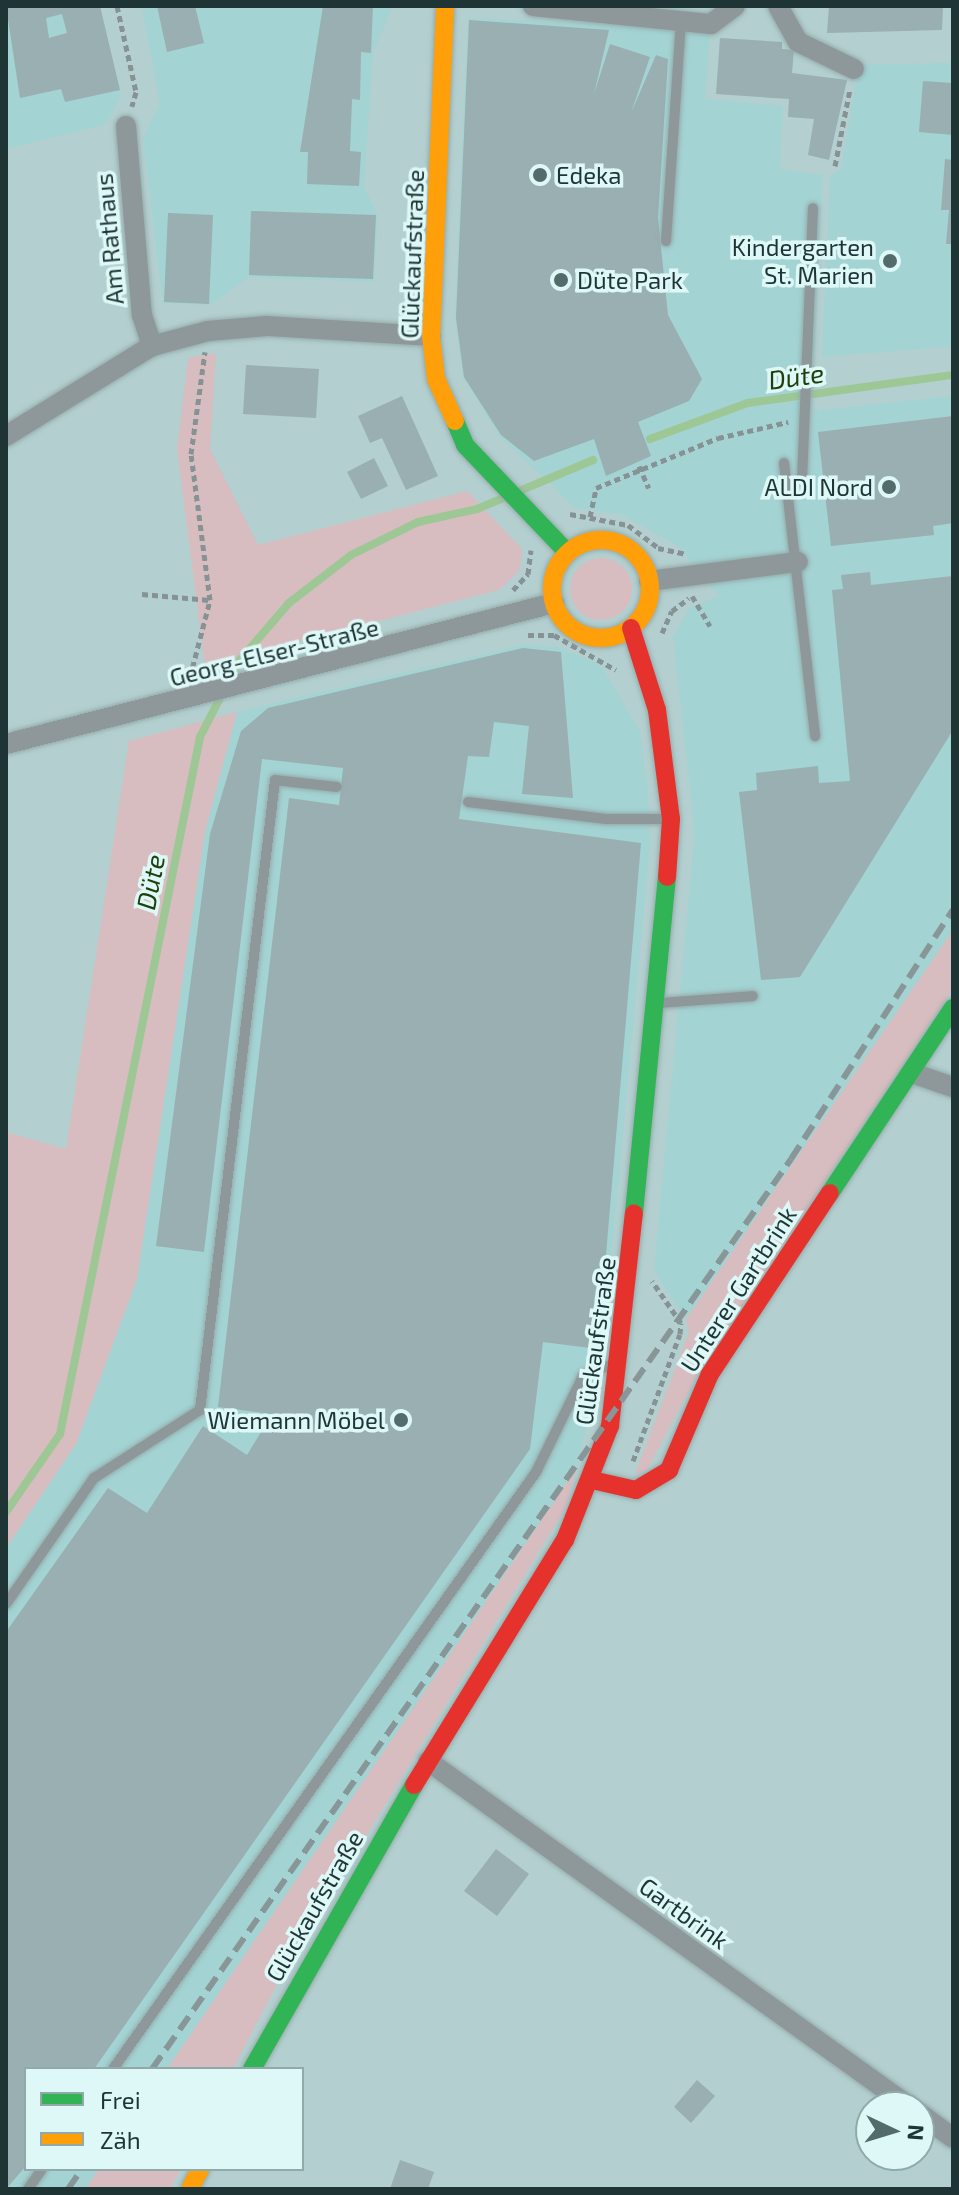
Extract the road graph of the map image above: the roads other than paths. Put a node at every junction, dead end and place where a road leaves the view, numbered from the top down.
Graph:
1 (445, 6) edge
2 (533, 6) edge
3 (735, 6) edge
4 (778, 6) edge
5 (681, 20) junction
6 (854, 69) road end
7 (126, 126) road end
8 (813, 208) dead end
9 (666, 241) dead end
10 (431, 336) junction
11 (152, 346) junction
12 (6, 436) edge
13 (784, 463) dead end
14 (788, 486) junction
15 (568, 553) junction
16 (798, 562) junction
17 (649, 581) junction
18 (554, 603) junction
19 (631, 628) junction
20 (815, 736) dead end
21 (6, 744) edge
22 (337, 787) dead end
23 (468, 802) dead end
24 (671, 819) junction
25 (753, 996) dead end
26 (658, 1003) junction
27 (953, 1008) edge
28 (912, 1073) junction
29 (953, 1087) edge
30 (620, 1361) junction
31 (592, 1480) junction
32 (6, 1604) edge
33 (428, 1761) junction
34 (114, 2067) edge
35 (253, 2067) edge
36 (888, 2091) edge
37 (935, 2125) edge
38 (953, 2138) edge
39 (41, 2171) edge
40 (199, 2171) edge
41 (28, 2189) edge
42 (190, 2189) edge

1 - 10 main road, Glückaufstraße
2 - 5 street
3 - 5 street
4 - 6 street
5 - 9 lane
7 - 11 street, Am Rathaus
8 - 14 lane
10 - 11 street
10 - 15 main road, Glückaufstraße
11 - 12 street
13 - 14 lane
14 - 16 lane
15 - 17 main road
15 - 18 main road
16 - 17 street
16 - 20 lane
17 - 19 main road
18 - 19 main road
18 - 21 street, Georg-Elser-Straße
19 - 24 main road, Glückaufstraße
22 - 32 lane
23 - 24 lane
24 - 26 main road, Glückaufstraße
25 - 26 lane
26 - 30 main road, Glückaufstraße
27 - 28 main road, Unterer Gartbrink
28 - 29 street
28 - 31 main road, Unterer Gartbrink
30 - 31 main road, Glückaufstraße
30 - 34 lane
31 - 33 main road, Glückaufstraße
33 - 35 main road, Glückaufstraße
33 - 36 street, Gartbrink
37 - 38 street
39 - 41 lane
40 - 42 main road

